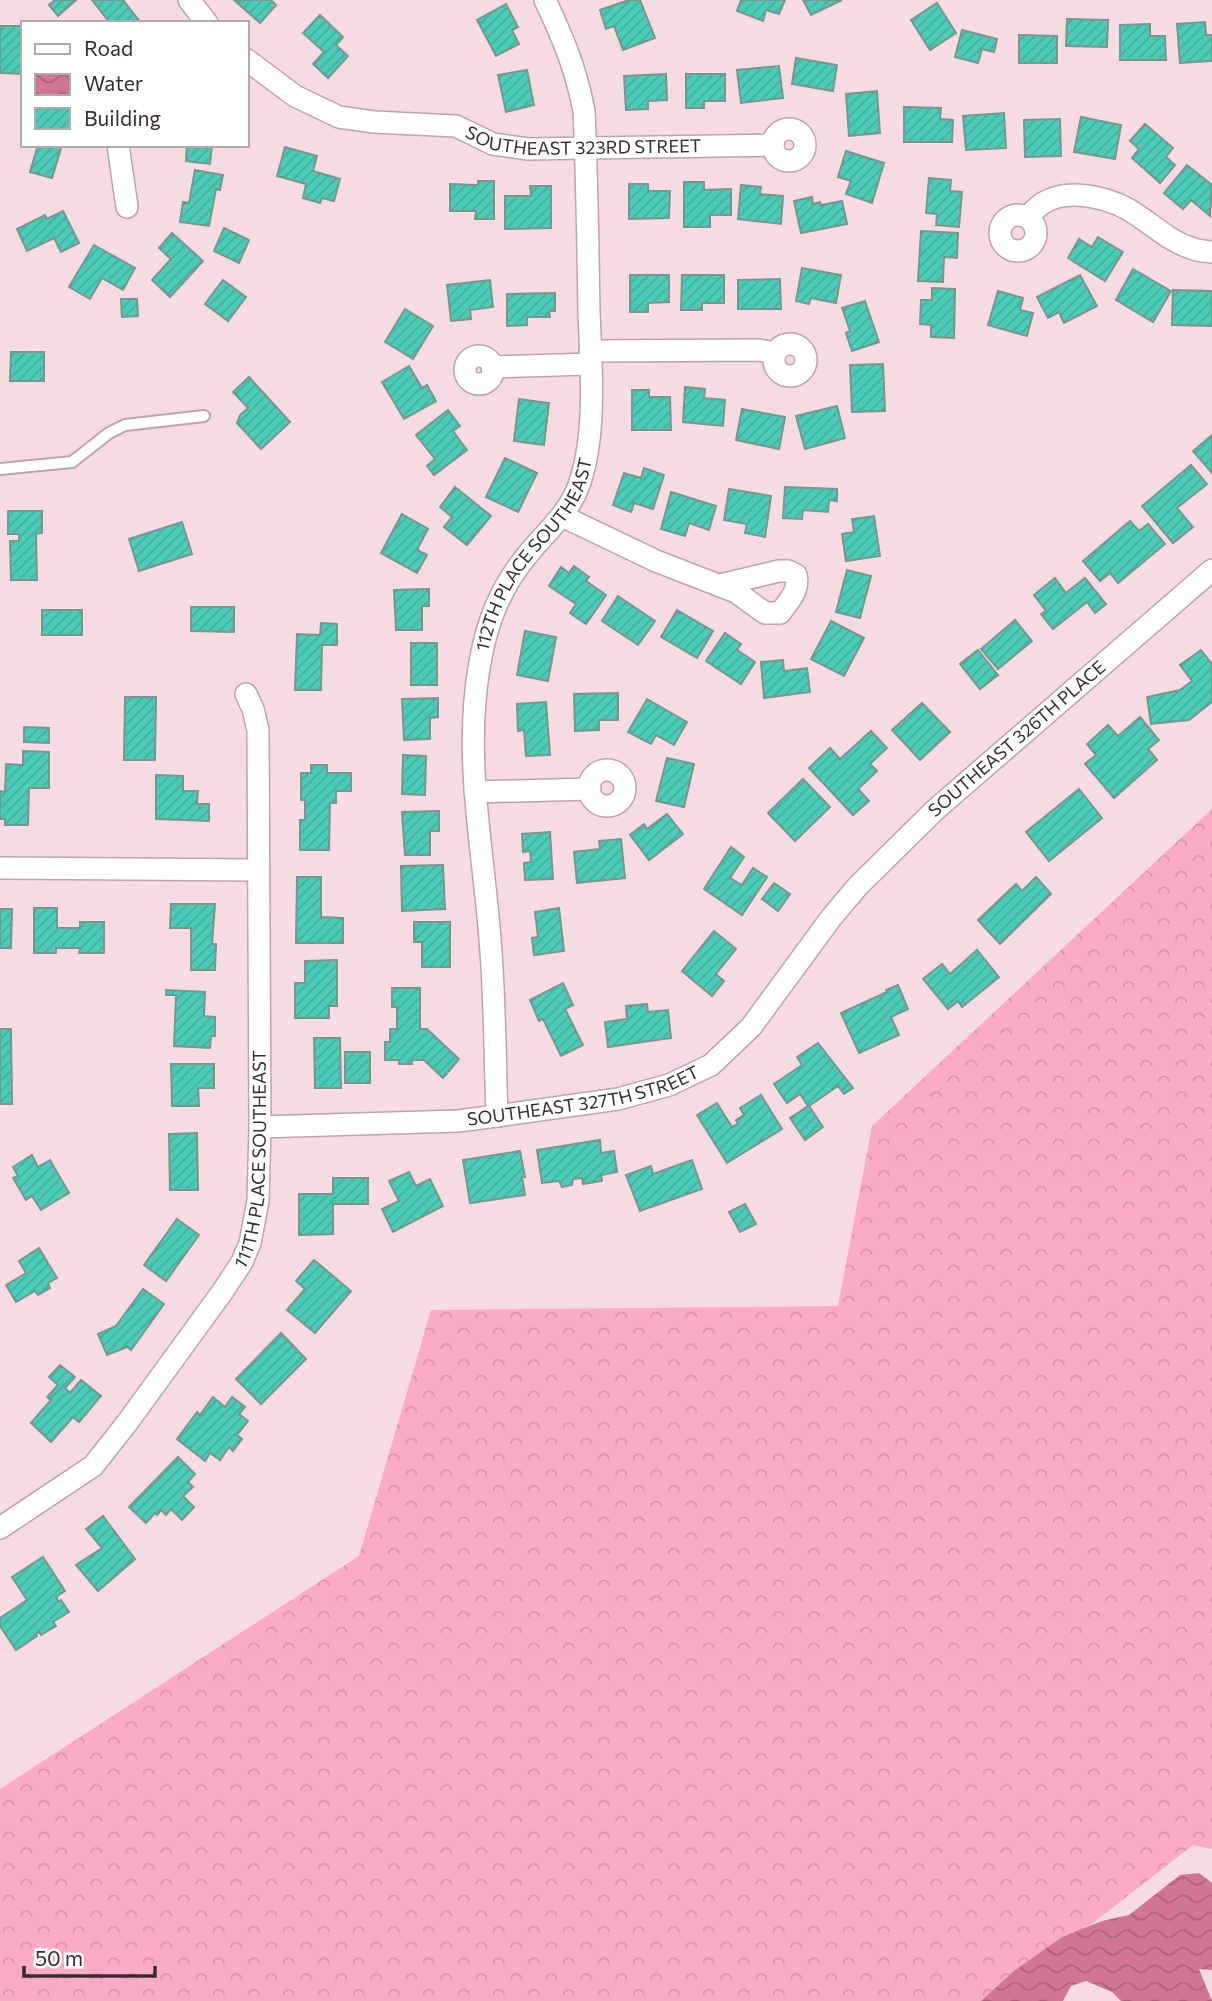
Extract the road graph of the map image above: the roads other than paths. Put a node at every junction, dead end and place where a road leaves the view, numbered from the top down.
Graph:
1 (189, 0) edge
2 (545, 0) edge
3 (205, 21) edge
4 (248, 61) edge
5 (773, 145) dead end
6 (118, 147) edge
7 (586, 147) junction
8 (127, 207) dead end
9 (1027, 217) dead end
10 (1212, 251) edge
11 (775, 353) dead end
12 (590, 358) junction
13 (492, 367) dead end
14 (204, 416) dead end
15 (0, 469) edge
16 (562, 516) junction
17 (1212, 570) edge
18 (720, 585) dead end
19 (246, 694) dead end
20 (590, 789) dead end
21 (475, 792) junction
22 (0, 868) edge
23 (258, 870) junction
24 (831, 918) joint
25 (497, 1116) junction
26 (260, 1127) junction
27 (0, 1528) edge

1 - 3 street
2 - 7 street, 112TH PLACE SOUTHEAST
4 - 7 street, SOUTHEAST 323RD STREET
5 - 7 street, SOUTHEAST 323RD STREET
6 - 8 street
7 - 12 street, 112TH PLACE SOUTHEAST
9 - 10 street
11 - 12 street
12 - 13 street
12 - 16 street, 112TH PLACE SOUTHEAST
14 - 15 lane
16 - 18 street
16 - 21 street, 112TH PLACE SOUTHEAST
17 - 24 street, SOUTHEAST 326TH PLACE
19 - 23 street, 111TH PLACE SOUTHEAST
20 - 21 street
21 - 25 street, 112TH PLACE SOUTHEAST
22 - 23 street
23 - 26 street, 111TH PLACE SOUTHEAST
24 - 25 street, SOUTHEAST 327TH STREET
25 - 26 street, SOUTHEAST 327TH STREET
26 - 27 street, 111TH PLACE SOUTHEAST

